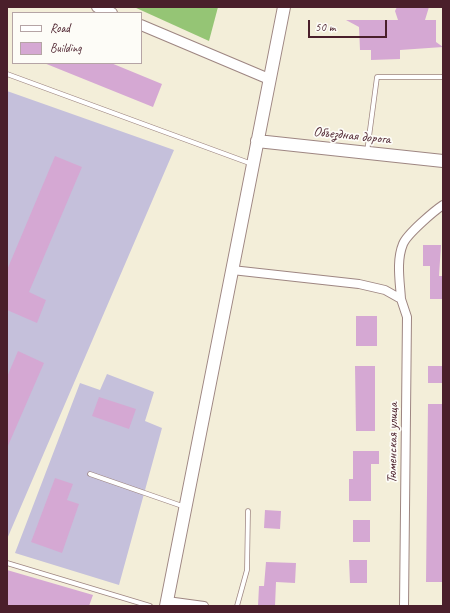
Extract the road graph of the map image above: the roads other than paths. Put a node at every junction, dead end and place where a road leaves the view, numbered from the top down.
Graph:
1 (97, 7) edge
2 (284, 7) edge
3 (110, 12) edge
4 (142, 25) edge
5 (7, 74) edge
6 (443, 77) edge
7 (269, 79) junction
8 (257, 141) junction
9 (367, 152) junction
10 (443, 161) edge
11 (252, 165) junction
12 (443, 205) edge
13 (232, 270) junction
14 (401, 299) junction
15 (90, 474) dead end
16 (185, 507) junction
17 (248, 511) dead end
18 (7, 563) edge
19 (166, 603) edge
20 (150, 606) edge
21 (204, 606) edge
22 (237, 606) edge
23 (404, 606) edge

1 - 3 street
2 - 7 main road
4 - 7 street
5 - 11 lane
6 - 9 lane
7 - 8 main road
8 - 9 main road, Объездная дорога
8 - 11 main road
9 - 10 main road, Объездная дорога
11 - 13 main road
12 - 14 street, Тюменская улица
13 - 14 street
13 - 16 main road
14 - 23 street, Тюменская улица
15 - 16 lane
16 - 19 main road
17 - 22 lane
18 - 20 lane
19 - 21 street

